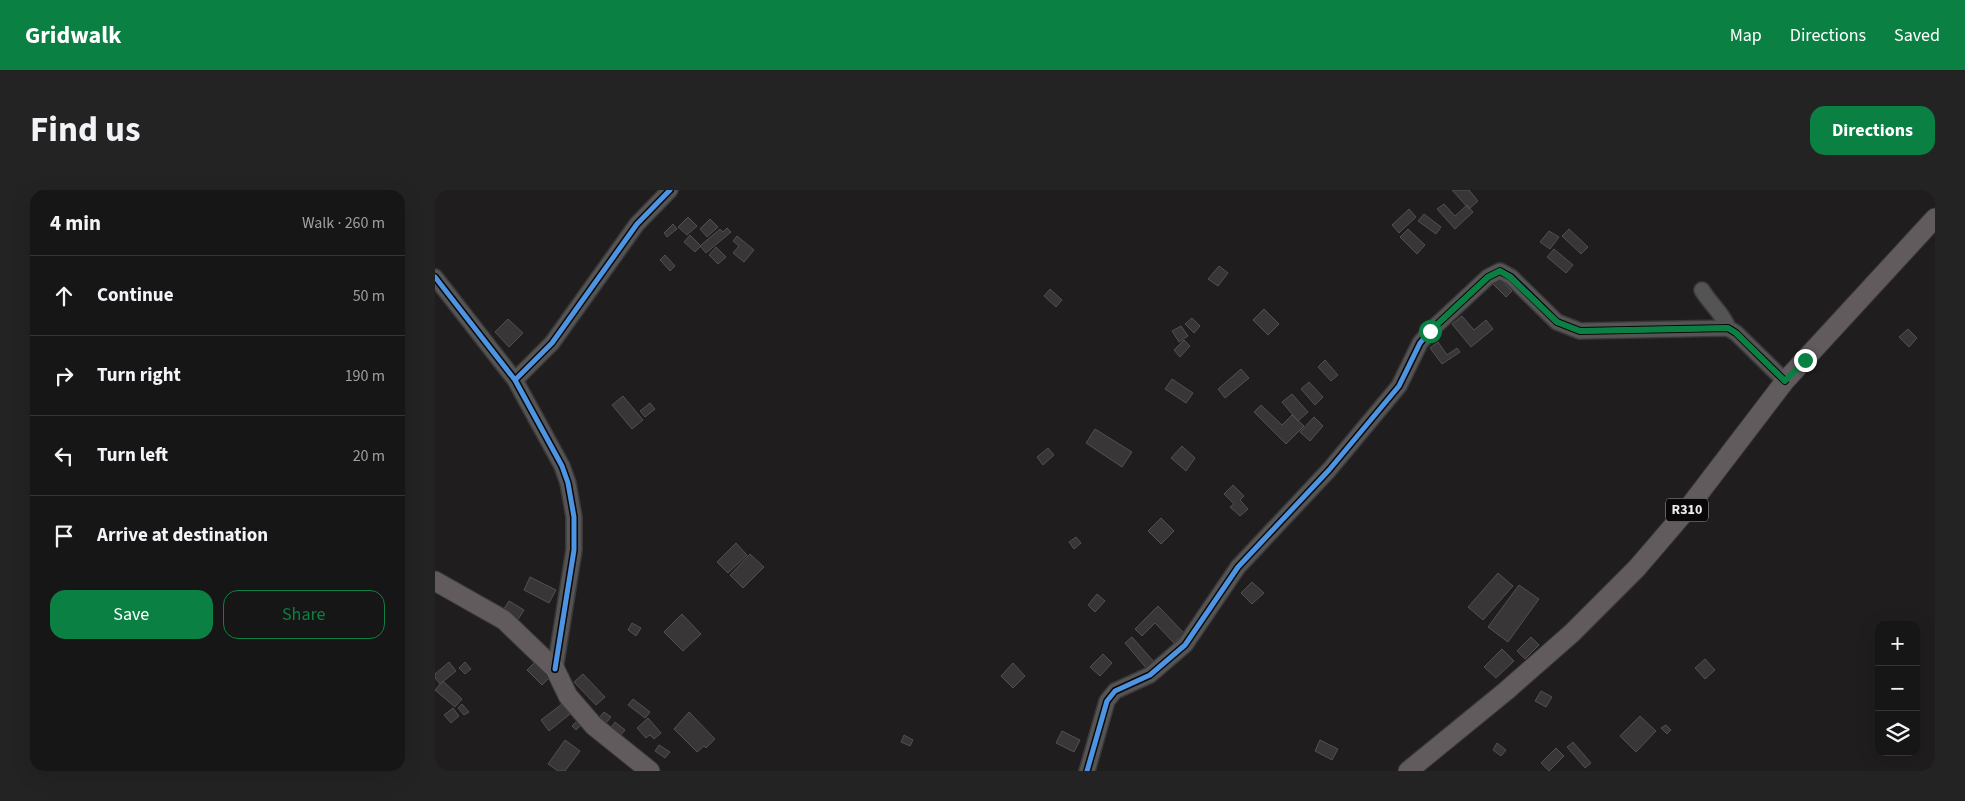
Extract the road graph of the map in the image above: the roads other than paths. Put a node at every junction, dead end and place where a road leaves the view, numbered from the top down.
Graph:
1 (670, 190) edge
2 (1935, 218) edge
3 (435, 276) edge
4 (1702, 290) dead end
5 (1728, 328) junction
6 (515, 380) junction
7 (1785, 381) junction
8 (435, 581) edge
9 (555, 669) junction
10 (650, 771) edge
11 (1087, 771) edge
12 (1407, 771) edge

1 - 6 street
2 - 7 main road, R310
3 - 6 street
4 - 5 street
5 - 7 street
5 - 11 street
6 - 9 street
7 - 12 main road, R310
8 - 9 main road
9 - 10 main road

